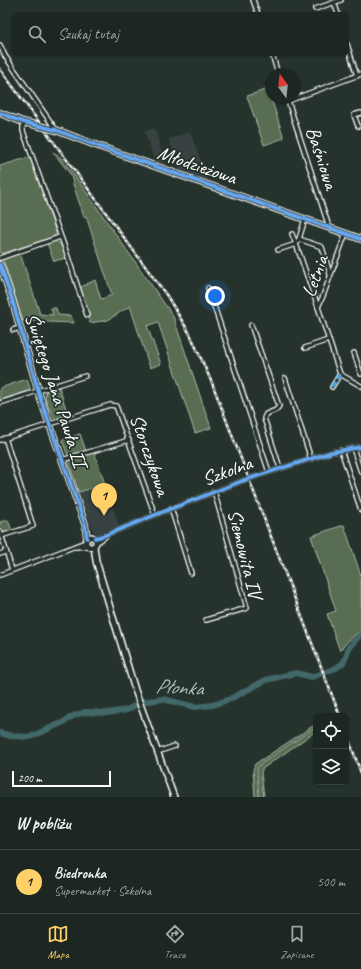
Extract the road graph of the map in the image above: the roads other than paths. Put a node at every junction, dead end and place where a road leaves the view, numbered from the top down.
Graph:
1 (253, 0) edge
2 (341, 0) edge
3 (334, 2) junction
4 (315, 9) dead end
5 (257, 12) edge
6 (337, 12) edge
7 (0, 45) edge
8 (349, 49) edge
9 (273, 56) edge
10 (276, 68) edge
11 (359, 75) edge
12 (301, 94) edge
13 (289, 104) edge
14 (0, 113) edge
15 (361, 113) edge
16 (23, 122) junction
17 (358, 126) dead end
18 (56, 130) junction
19 (306, 219) junction
20 (329, 227) junction
21 (292, 234) dead end
22 (346, 234) junction
23 (60, 237) junction
24 (299, 239) junction
25 (361, 239) edge
26 (296, 244) junction
27 (278, 250) dead end
28 (0, 258) edge
29 (0, 265) edge
30 (330, 275) junction
31 (208, 288) dead end
32 (318, 307) junction
33 (87, 315) dead end
34 (251, 325) dead end
35 (20, 328) junction
36 (13, 330) dead end
37 (328, 340) junction
38 (305, 348) dead end
39 (354, 353) dead end
40 (361, 356) edge
41 (356, 358) junction
42 (340, 374) junction
43 (361, 374) edge
44 (85, 376) dead end
45 (285, 378) dead end
46 (361, 386) edge
47 (332, 387) dead end
48 (38, 391) junction
49 (0, 403) edge
50 (50, 424) junction
51 (5, 438) junction
52 (0, 440) edge
53 (129, 440) junction
54 (361, 447) edge
55 (353, 448) junction
56 (341, 450) junction
57 (311, 459) junction
58 (62, 460) junction
59 (280, 468) junction
60 (269, 472) junction
61 (361, 472) edge
62 (214, 491) junction
63 (171, 508) junction
64 (361, 510) edge
65 (155, 515) junction
66 (1, 534) edge
67 (91, 542) junction
68 (6, 552) junction
69 (0, 554) edge
70 (12, 570) junction
71 (191, 572) dead end
72 (0, 575) edge
73 (206, 620) dead end
74 (175, 746) dead end
75 (157, 752) junction
76 (174, 797) edge

1 - 5 street
2 - 3 street
3 - 4 street
3 - 6 street
7 - 18 street
8 - 11 street
9 - 10 street
11 - 12 street
13 - 20 street, Baśniowa
14 - 16 street, Młodzieżowa
15 - 17 street
16 - 18 street, Młodzieżowa
16 - 23 street
18 - 19 street, Młodzieżowa
19 - 20 street, Młodzieżowa
19 - 24 street
20 - 22 street, Młodzieżowa
21 - 26 street
22 - 25 street, Młodzieżowa
22 - 30 street, Letnia
23 - 28 street
23 - 33 street
24 - 26 street
24 - 30 street
26 - 27 street
26 - 32 street
29 - 35 street, Świętego Jana Pawła II
30 - 32 street, Letnia
31 - 60 street
32 - 37 street, Letnia
34 - 59 street
35 - 36 street
35 - 48 street, Świętego Jana Pawła II
37 - 38 street
37 - 42 street, Letnia
39 - 41 street
40 - 41 street
41 - 43 street
42 - 46 street
42 - 47 street
44 - 48 street
45 - 57 street
48 - 49 street
48 - 50 street, Świętego Jana Pawła II
50 - 51 street
50 - 53 street, Storczykowa
50 - 58 street, Świętego Jana Pawła II
51 - 52 street
51 - 66 street
53 - 58 street
53 - 65 street, Storczykowa
54 - 55 street, Szkolna
55 - 56 street, Szkolna
55 - 61 street
56 - 57 street, Szkolna
56 - 64 street
57 - 59 street, Szkolna
58 - 67 street, Świętego Jana Pawła II
59 - 60 street, Szkolna
60 - 62 street, Szkolna
62 - 63 street, Szkolna
62 - 73 street, Siemowita IV
63 - 65 street, Szkolna
63 - 71 street
65 - 67 street, Szkolna
66 - 68 street
67 - 70 street
67 - 75 street, Świętego Jana Pawła II
68 - 69 street
68 - 70 street
70 - 72 street
74 - 75 street
75 - 76 street, Świętego Jana Pawła II

